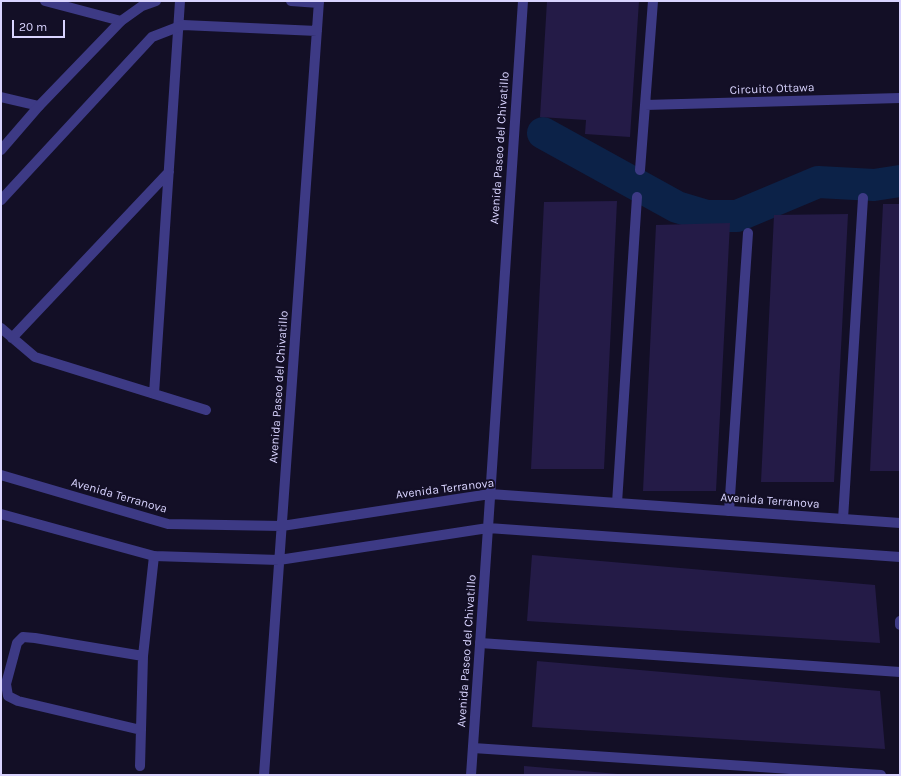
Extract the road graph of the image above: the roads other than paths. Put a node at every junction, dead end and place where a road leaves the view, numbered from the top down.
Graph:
1 (45, 1) edge
2 (156, 1) edge
3 (180, 1) edge
4 (291, 1) edge
5 (523, 1) edge
6 (653, 1) edge
7 (319, 2) edge
8 (121, 21) junction
9 (178, 27) junction
10 (317, 31) junction
11 (1, 97) edge
12 (900, 98) edge
13 (645, 105) junction
14 (39, 106) junction
15 (1, 150) edge
16 (640, 170) dead end
17 (169, 172) junction
18 (637, 196) dead end
19 (863, 198) dead end
20 (1, 200) edge
21 (748, 233) dead end
22 (1, 328) edge
23 (12, 338) junction
24 (154, 394) junction
25 (206, 410) dead end
26 (1, 475) edge
27 (490, 494) junction
28 (617, 503) junction
29 (729, 511) junction
30 (1, 514) edge
31 (843, 519) junction
32 (900, 523) edge
33 (282, 526) junction
34 (488, 528) junction
35 (154, 556) junction
36 (900, 557) edge
37 (279, 560) junction
38 (900, 621) edge
39 (900, 625) edge
40 (480, 643) junction
41 (143, 656) junction
42 (900, 672) edge
43 (141, 730) junction
44 (473, 748) junction
45 (140, 766) dead end
46 (264, 775) edge
47 (471, 775) edge
48 (881, 775) edge

1 - 8 street
2 - 8 street
3 - 9 street
4 - 7 street
5 - 27 street, Avenida Paseo del Chivatillo
6 - 13 street
7 - 10 street, Avenida Paseo del Chivatillo
8 - 14 street
9 - 10 street
9 - 17 street
9 - 20 street
10 - 33 street, Avenida Paseo del Chivatillo
11 - 14 street
12 - 13 street, Circuito Ottawa
13 - 16 street
14 - 15 street
17 - 23 street
17 - 24 street
18 - 28 street
19 - 31 street
21 - 29 street
22 - 23 street
23 - 24 street
24 - 25 street
26 - 33 street, Avenida Terranova
27 - 28 street, Avenida Terranova
27 - 33 street, Avenida Terranova
27 - 34 street, Avenida Paseo del Chivatillo
28 - 29 street, Avenida Terranova
29 - 31 street, Avenida Terranova
30 - 35 street
31 - 32 street, Avenida Terranova
33 - 37 street, Avenida Paseo del Chivatillo
34 - 36 street
34 - 37 street
34 - 40 street, Avenida Paseo del Chivatillo
35 - 37 street
35 - 41 street
37 - 46 street, Avenida Paseo del Chivatillo
38 - 39 street
40 - 42 street
40 - 44 street, Avenida Paseo del Chivatillo
41 - 43 street
41 - 43 street
43 - 45 street
44 - 47 street, Avenida Paseo del Chivatillo
44 - 48 street

